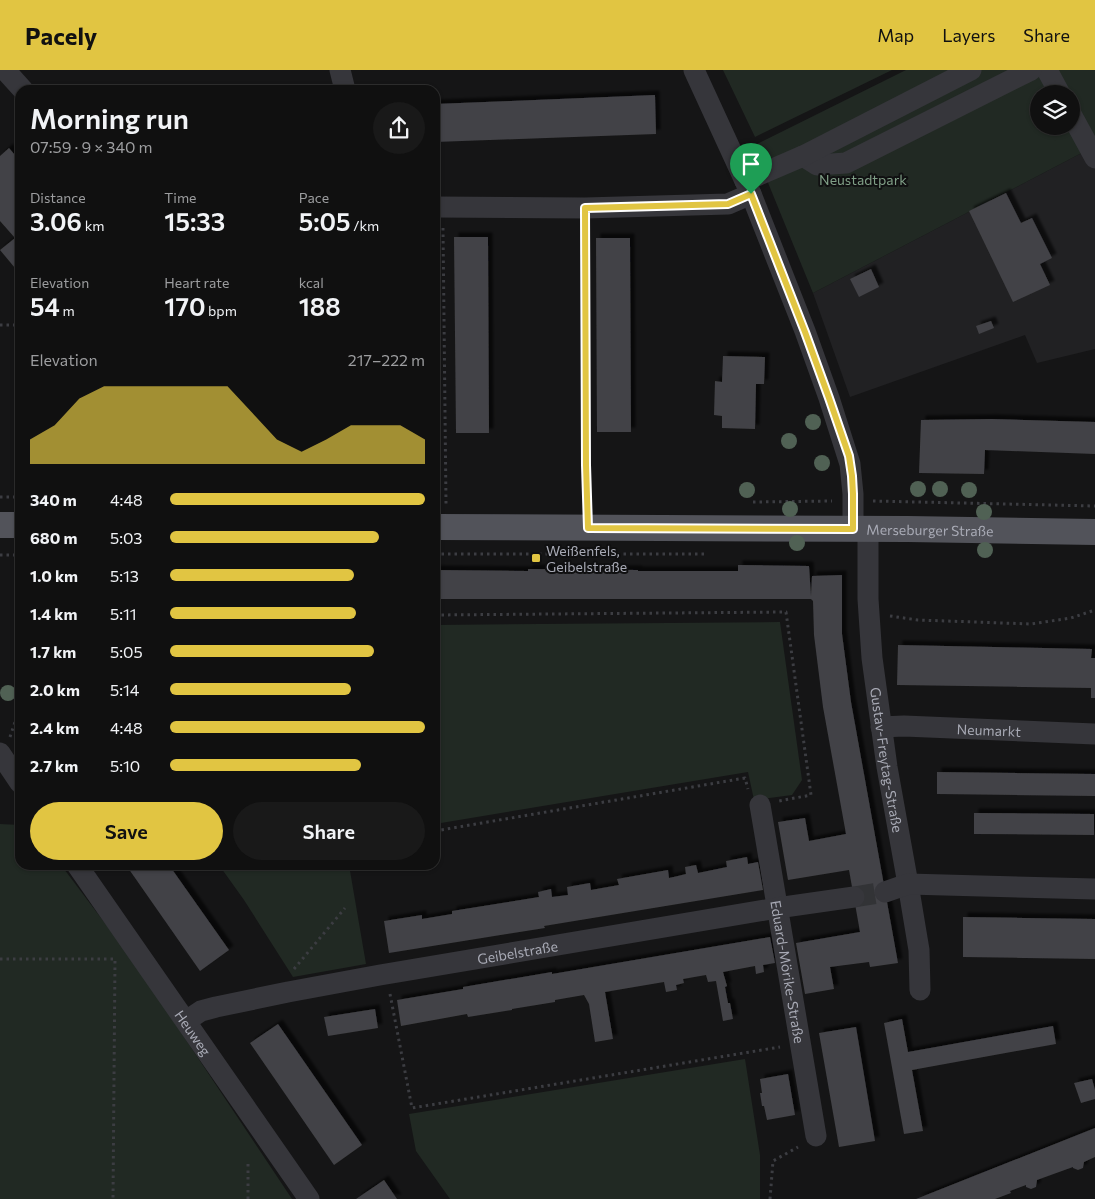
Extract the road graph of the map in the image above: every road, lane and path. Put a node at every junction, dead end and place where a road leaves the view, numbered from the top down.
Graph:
1 (5, 70) edge
2 (340, 70) edge
3 (694, 70) edge
4 (971, 70) edge
5 (1031, 70) edge
6 (1048, 70) edge
7 (18, 85) edge
8 (344, 85) edge
9 (1056, 85) edge
10 (1080, 130) edge
11 (804, 156) junction
12 (1095, 158) edge
13 (748, 187) junction
14 (440, 207) edge
15 (585, 208) junction
16 (440, 249) edge
17 (0, 325) edge
18 (15, 325) edge
19 (0, 497) edge
20 (15, 497) edge
21 (446, 499) dead end
22 (853, 501) junction
23 (1095, 506) edge
24 (0, 525) edge
25 (15, 525) edge
26 (440, 527) edge
27 (588, 528) junction
28 (860, 529) junction
29 (1095, 532) edge
30 (440, 554) edge
31 (710, 554) dead end
32 (0, 555) edge
33 (15, 555) edge
34 (1095, 610) edge
35 (869, 614) junction
36 (440, 615) edge
37 (15, 721) edge
38 (881, 727) junction
39 (1095, 734) edge
40 (2, 756) edge
41 (15, 776) edge
42 (760, 805) junction
43 (440, 830) edge
44 (81, 870) edge
45 (908, 884) junction
46 (1095, 889) edge
47 (885, 892) tunnel mouth
48 (854, 897) tunnel mouth
49 (345, 908) dead end
50 (778, 908) junction
51 (0, 959) edge
52 (387, 974) junction
53 (920, 990) dead end
54 (288, 992) junction
55 (186, 1021) junction
56 (800, 1044) junction
57 (816, 1136) joint
58 (248, 1164) dead end
59 (113, 1199) edge
60 (248, 1199) edge
61 (309, 1199) edge
62 (770, 1199) edge

1 - 7 street
2 - 8 street
3 - 13 street, Gustav-Freytag-Straße
4 - 11 street
5 - 11 street
6 - 9 street
10 - 12 street
11 - 13 street
13 - 15 street
13 - 22 street, Gustav-Freytag-Straße
14 - 15 street
15 - 27 path
16 - 21 path
17 - 18 path
19 - 20 path
22 - 23 path
22 - 28 street, Gustav-Freytag-Straße
24 - 25 main road
26 - 27 main road, Merseburger Straße
27 - 28 main road, Merseburger Straße
28 - 29 main road, Merseburger Straße
28 - 35 street, Gustav-Freytag-Straße
30 - 31 path
32 - 33 path
34 - 35 path
35 - 38 street, Gustav-Freytag-Straße
36 - 42 path
37 - 40 path
38 - 39 street, Neumarkt
38 - 45 street, Gustav-Freytag-Straße
40 - 41 street
42 - 43 path
42 - 50 street, Eduard-Mörike-Straße
44 - 55 street, Heuweg
45 - 46 street
45 - 47 street
45 - 53 street, Gustav-Freytag-Straße
48 - 50 street, Geibelstraße
49 - 54 path
50 - 52 street, Geibelstraße
50 - 56 street, Eduard-Mörike-Straße
51 - 59 path
52 - 54 street, Geibelstraße
52 - 56 path
54 - 55 street, Geibelstraße
55 - 61 street, Heuweg
56 - 57 street, Eduard-Mörike-Straße
57 - 62 path
58 - 60 path

